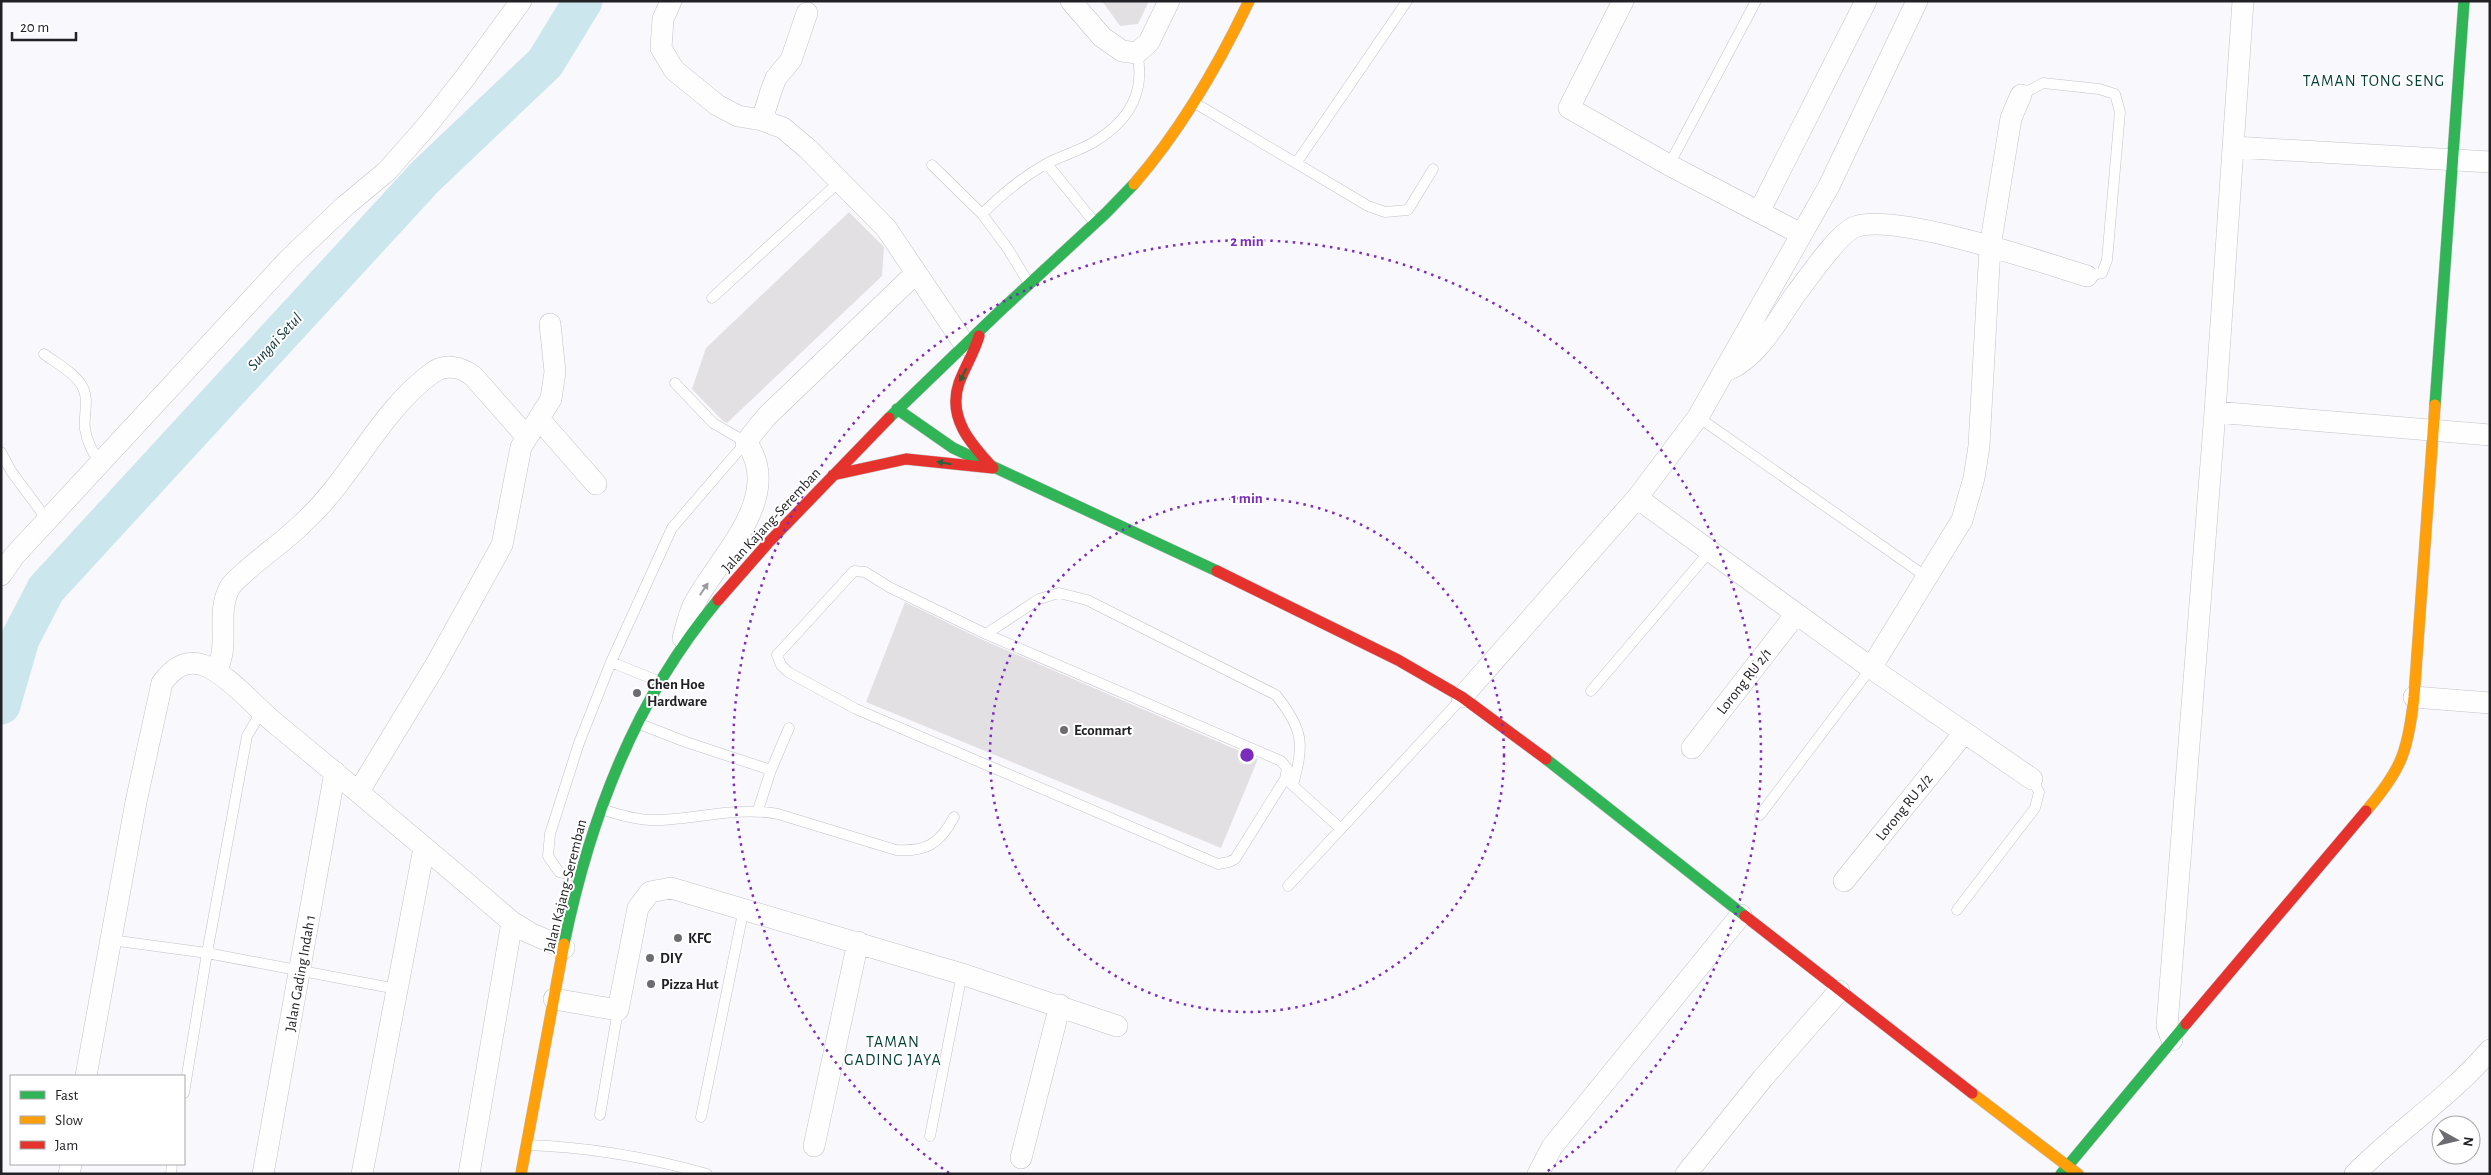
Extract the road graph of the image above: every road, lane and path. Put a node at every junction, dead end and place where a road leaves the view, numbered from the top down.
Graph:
1 (521, 1) edge
2 (670, 1) edge
3 (1071, 1) edge
4 (1169, 1) edge
5 (1249, 1) edge
6 (1407, 1) edge
7 (1623, 1) edge
8 (1756, 1) edge
9 (1866, 1) edge
10 (1917, 1) edge
11 (2243, 1) edge
12 (2464, 1) edge
13 (807, 13) dead end
14 (1137, 53) junction
15 (2021, 95) joint
16 (1194, 103) junction
17 (762, 120) junction
18 (2233, 147) junction
19 (2451, 160) junction
20 (1297, 162) junction
21 (2490, 162) edge
22 (1046, 164) junction
23 (1669, 165) junction
24 (932, 166) dead end
25 (1433, 169) dead end
26 (840, 181) junction
27 (1759, 212) junction
28 (982, 214) junction
29 (1096, 225) junction
30 (1802, 234) junction
31 (1990, 247) junction
32 (916, 273) junction
33 (2087, 276) joint
34 (1029, 284) junction
35 (712, 298) dead end
36 (550, 324) dead end
37 (981, 330) junction
38 (965, 345) junction
39 (44, 354) dead end
40 (1723, 373) junction
41 (675, 383) dead end
42 (897, 409) junction
43 (2215, 412) junction
44 (1698, 417) junction
45 (539, 419) junction
46 (2435, 430) junction
47 (2490, 435) edge
48 (526, 436) junction
49 (746, 442) junction
50 (1, 452) edge
51 (101, 464) junction
52 (993, 468) junction
53 (833, 475) junction
54 (596, 484) dead end
55 (1636, 498) junction
56 (48, 521) junction
57 (1710, 551) junction
58 (1, 575) edge
59 (1928, 578) junction
60 (1796, 614) junction
61 (986, 634) junction
62 (679, 650) junction
63 (611, 662) junction
64 (1871, 668) junction
65 (216, 671) junction
66 (658, 681) junction
67 (1591, 691) dead end
68 (1462, 697) junction
69 (2414, 697) junction
70 (2490, 704) edge
71 (261, 712) junction
72 (636, 722) junction
73 (790, 728) dead end
74 (1964, 733) junction
75 (1692, 748) dead end
76 (771, 770) junction
77 (335, 772) junction
78 (2032, 779) joint
79 (1289, 782) junction
80 (359, 791) junction
81 (600, 809) junction
82 (758, 810) junction
83 (1760, 815) dead end
84 (954, 817) dead end
85 (1341, 829) junction
86 (424, 848) junction
87 (580, 878) junction
88 (1844, 881) dead end
89 (1288, 886) dead end
90 (744, 908) junction
91 (1957, 910) dead end
92 (1741, 915) junction
93 (512, 922) junction
94 (111, 940) junction
95 (858, 942) junction
96 (564, 948) junction
97 (207, 953) junction
98 (300, 969) junction
99 (962, 974) junction
100 (396, 990) junction
101 (1839, 991) junction
102 (554, 999) junction
103 (1060, 1006) junction
104 (618, 1010) junction
105 (1117, 1026) dead end
106 (2172, 1040) junction
107 (2486, 1063) edge
108 (86, 1075) edge
109 (185, 1087) edge
110 (600, 1115) dead end
111 (701, 1117) dead end
112 (930, 1136) dead end
113 (527, 1145) junction
114 (814, 1146) dead end
115 (1021, 1158) dead end
116 (2064, 1170) edge
117 (263, 1174) edge
118 (362, 1174) edge
119 (469, 1174) edge
120 (521, 1174) edge
121 (707, 1174) edge
122 (1538, 1174) edge
123 (1686, 1174) edge
124 (2078, 1174) edge
125 (2355, 1174) edge

1 - 51 street
2 - 17 street
3 - 14 street
4 - 14 street
5 - 16 main road, Jalan Kajang-Seremban
6 - 20 lane
7 - 23 street
8 - 23 lane
9 - 27 street
10 - 30 street
11 - 18 street
12 - 19 main road
13 - 17 street
14 - 22 lane
15 - 31 street
15 - 33 lane
16 - 20 lane
16 - 29 main road, Jalan Kajang-Seremban
17 - 26 street
18 - 19 street
18 - 43 street
19 - 21 street
19 - 46 main road
20 - 25 lane
22 - 28 lane
22 - 29 lane
23 - 27 street
24 - 28 lane
26 - 32 street
26 - 35 lane
27 - 30 street
28 - 34 lane
29 - 34 main road, Jalan Kajang-Seremban
30 - 40 street
31 - 33 street
31 - 40 street
31 - 59 street
32 - 38 street
32 - 49 street
34 - 37 main road, Jalan Kajang-Seremban
36 - 45 street
37 - 38 main road, Jalan Kajang-Seremban
37 -> 52 main road
38 - 42 main road, Jalan Kajang-Seremban
39 - 51 lane
40 - 44 street
41 - 49 lane
42 - 52 main road
42 - 53 main road, Jalan Kajang-Seremban
43 - 46 street
43 - 106 street
44 - 55 street
44 - 59 lane
45 - 48 street
45 - 54 street
46 - 47 street
46 - 69 main road
48 - 65 street
48 - 80 street
62 -> 49 street
49 - 63 lane
50 - 56 lane
51 - 56 street
52 -> 53 main road
52 - 68 main road
53 - 62 main road, Jalan Kajang-Seremban
55 - 57 street
55 - 68 street
56 - 58 street
57 - 60 street
57 - 67 lane
59 - 64 street
60 - 64 street
60 - 75 street, Lorong RU 2/1
61 - 79 lane
61 - 79 lane
61 - 79 lane
62 - 66 main road, Jalan Kajang-Seremban
63 - 66 lane
63 - 87 lane
64 - 74 street
64 - 83 lane
65 - 71 street
65 - 94 street
66 - 72 main road, Jalan Kajang-Seremban
68 - 85 lane
68 - 92 main road
69 - 70 street
69 - 106 main road
71 - 77 street
71 - 97 lane
72 - 76 lane
72 - 81 main road, Jalan Kajang-Seremban
73 - 76 lane
74 - 78 street
74 - 88 street, Lorong RU 2/2
76 - 82 lane
77 - 80 street
77 - 98 street, Jalan Gading Indah 1
78 - 91 lane
79 - 85 lane
80 - 86 street
81 - 82 lane
81 - 87 main road, Jalan Kajang-Seremban
82 - 84 lane
85 - 89 lane
86 - 93 street
86 - 100 street
87 - 96 main road, Jalan Kajang-Seremban
90 - 95 street
90 - 104 street
90 - 111 lane
92 - 101 main road
92 - 122 street
93 - 96 street
93 - 119 street
94 - 97 lane
94 - 108 street
95 - 99 street
95 - 114 street
96 - 102 main road, Jalan Kajang-Seremban
97 - 98 lane
97 - 109 lane
98 - 100 lane
98 - 117 street, Jalan Gading Indah 1
99 - 103 street
99 - 112 lane
100 - 118 street
101 - 116 main road
101 - 123 street
102 - 104 street
102 - 113 main road, Jalan Kajang-Seremban
103 - 105 street
103 - 115 street
104 - 110 lane
106 - 116 main road
107 - 125 street
113 - 120 main road, Jalan Kajang-Seremban
113 - 121 lane
116 - 124 main road

